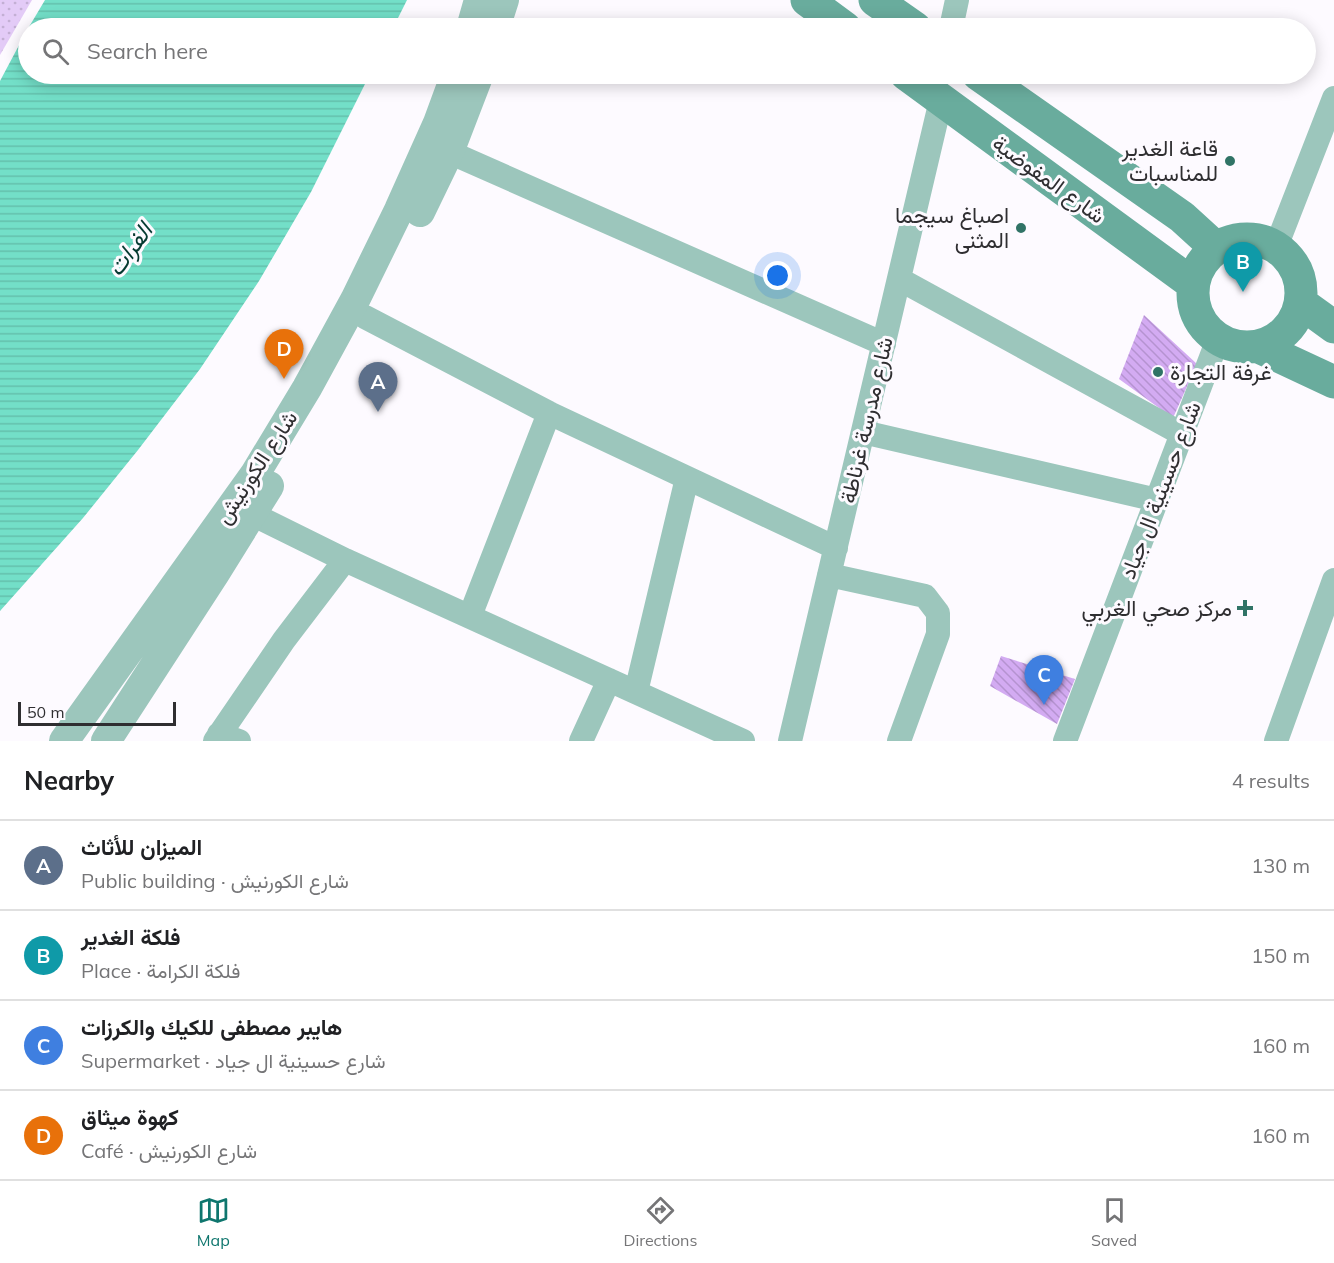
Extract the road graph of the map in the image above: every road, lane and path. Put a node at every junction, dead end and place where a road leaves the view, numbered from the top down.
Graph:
1 (479, 0) edge
2 (504, 0) edge
3 (807, 0) edge
4 (875, 0) edge
5 (957, 0) edge
6 (474, 18) edge
7 (498, 18) edge
8 (831, 18) edge
9 (901, 18) edge
10 (953, 18) edge
11 (452, 84) edge
12 (475, 84) edge
13 (919, 84) edge
14 (992, 84) edge
15 (1334, 98) edge
16 (941, 100) junction
17 (449, 152) junction
18 (1276, 247) junction
19 (1216, 248) junction
20 (899, 279) junction
21 (1193, 284) junction
22 (1301, 303) junction
23 (365, 317) junction
24 (1334, 327) edge
25 (1218, 339) junction
26 (884, 344) junction
27 (1259, 347) junction
28 (1334, 382) edge
29 (549, 413) junction
30 (863, 432) junction
31 (1182, 434) junction
32 (687, 478) junction
33 (1156, 500) junction
34 (252, 514) junction
35 (836, 548) junction
36 (345, 560) junction
37 (830, 574) junction
38 (1334, 580) edge
39 (470, 616) junction
40 (123, 658) junction
41 (149, 674) junction
42 (609, 680) junction
43 (636, 692) junction
44 (224, 739) edge
45 (64, 741) edge
46 (106, 741) edge
47 (581, 741) edge
48 (743, 741) edge
49 (790, 741) edge
50 (898, 741) edge
51 (1065, 741) edge
52 (1276, 741) edge

1 - 6 street
2 - 7 street
3 - 8 main road
4 - 9 main road
5 - 10 street
11 - 40 street, شارع الكورنيش
12 - 17 street, شارع الكورنيش
13 - 16 main road, شارع المفوضية
14 - 19 main road, شارع المفوضية
15 - 18 street
16 - 20 street, شارع مدرسة غرناطة
16 - 21 main road, شارع المفوضية
17 - 23 street, شارع الكورنيش
17 - 26 street
18 - 19 main road
18 - 22 main road
19 - 21 main road
20 - 26 street, شارع مدرسة غرناطة
20 - 31 street
21 - 25 main road
22 - 24 main road
22 - 27 main road
23 - 29 street
23 - 34 street, شارع الكورنيش
25 - 27 main road
25 - 31 street, شارع حسينية ال جياد
26 - 30 street, شارع مدرسة غرناطة
27 - 28 main road
29 - 32 street
29 - 39 street
30 - 33 street
30 - 35 street, شارع مدرسة غرناطة
31 - 33 street, شارع حسينية ال جياد
32 - 35 street
32 - 43 street
33 - 51 street, شارع حسينية ال جياد
34 - 36 street
34 - 41 street, شارع الكورنيش
35 - 37 street, شارع مدرسة غرناطة
36 - 39 street
36 - 44 street
37 - 49 street, شارع مدرسة غرناطة
37 - 50 street
38 - 52 street
39 - 42 street
40 - 41 street
40 - 45 street, شارع الكورنيش
41 - 46 street, شارع الكورنيش
42 - 43 street
42 - 47 street
43 - 48 street

